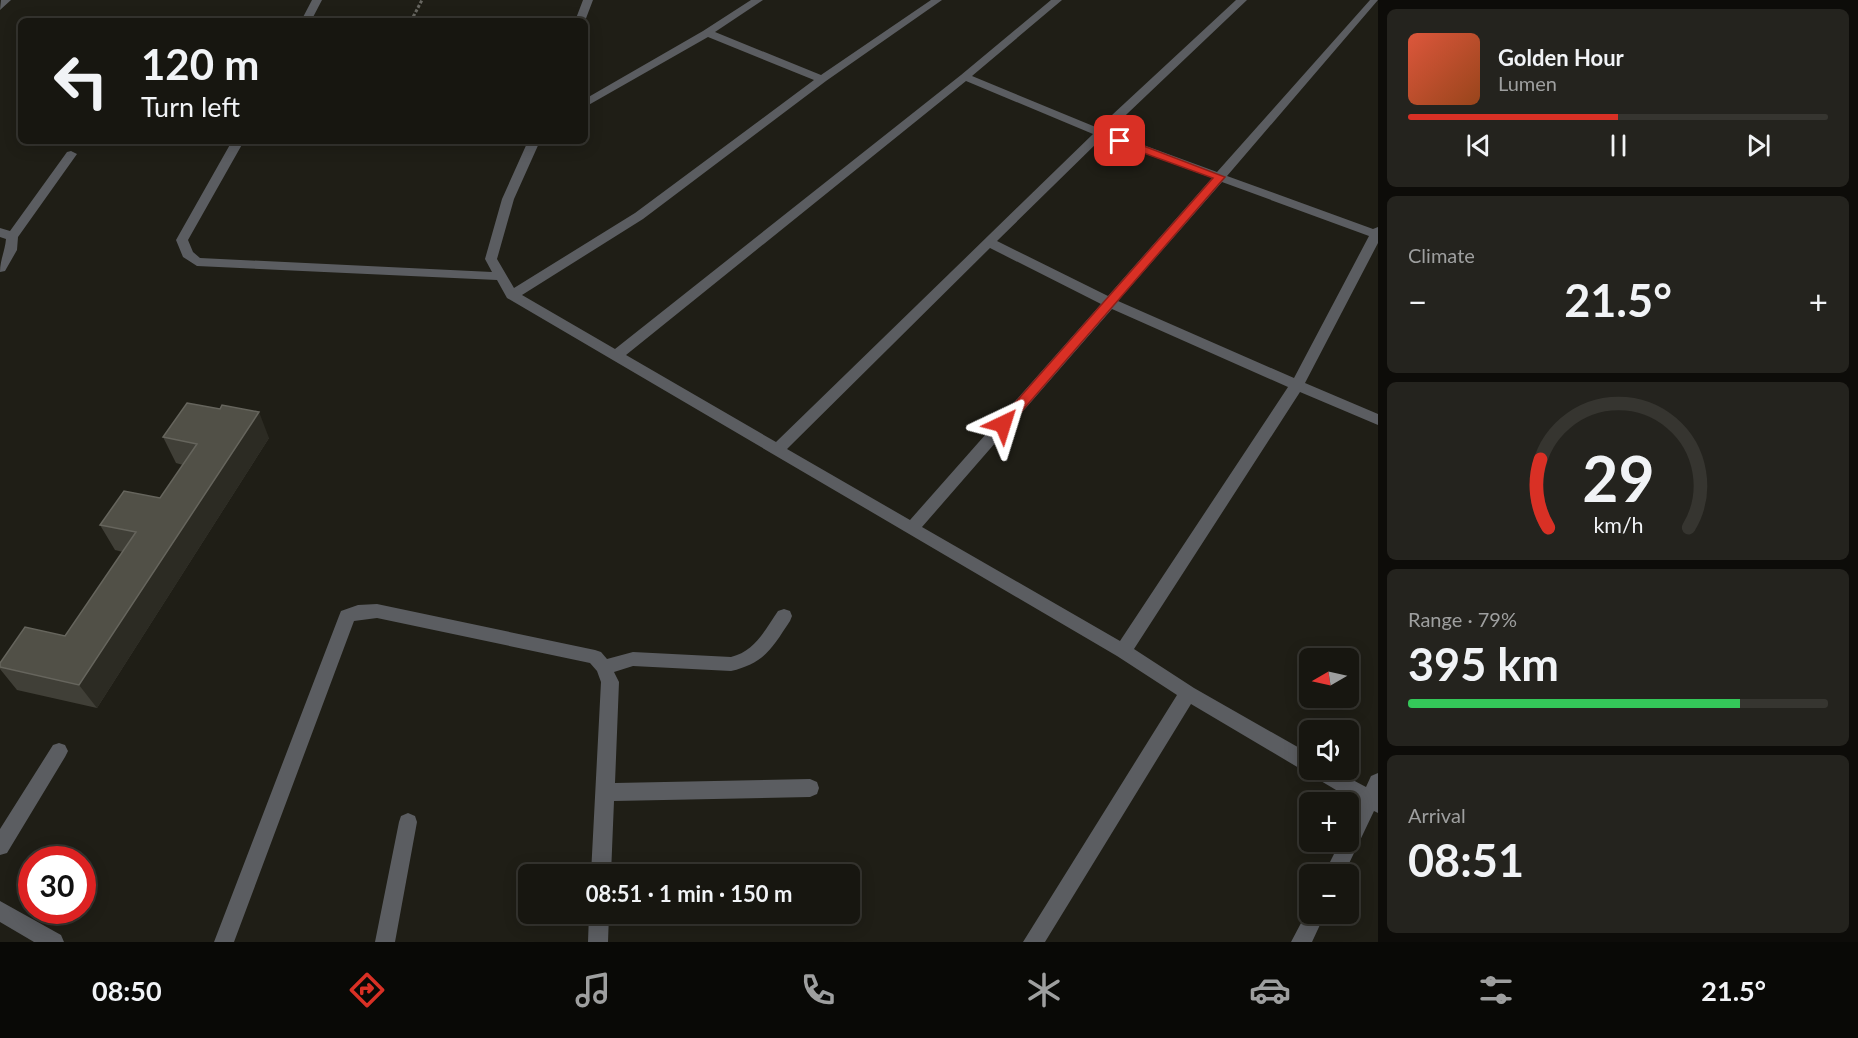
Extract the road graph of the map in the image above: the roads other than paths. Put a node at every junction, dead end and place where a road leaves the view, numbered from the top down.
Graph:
1 (6, 0) edge
2 (317, 0) edge
3 (588, 0) edge
4 (758, 0) edge
5 (937, 0) edge
6 (1057, 0) edge
7 (1242, 0) edge
8 (1375, 0) edge
9 (0, 7) edge
10 (308, 18) edge
11 (581, 18) edge
12 (707, 33) junction
13 (965, 77) junction
14 (822, 80) junction
15 (588, 102) edge
16 (1100, 133) junction
17 (236, 144) edge
18 (533, 144) edge
19 (71, 154) dead end
20 (1220, 177) junction
21 (1378, 233) edge
22 (6, 235) edge
23 (989, 242) junction
24 (0, 268) edge
25 (499, 276) junction
26 (512, 295) junction
27 (1110, 303) junction
28 (616, 356) junction
29 (1298, 383) junction
30 (1378, 420) edge
31 (777, 450) junction
32 (912, 528) junction
33 (783, 616) dead end
34 (1123, 651) junction
35 (604, 667) junction
36 (1188, 693) junction
37 (59, 751) dead end
38 (1299, 758) edge
39 (1341, 780) edge
40 (810, 788) dead end
41 (605, 792) junction
42 (1375, 795) edge
43 (408, 822) dead end
44 (0, 846) edge
45 (601, 864) edge
46 (1339, 864) edge
47 (0, 911) edge
48 (599, 924) edge
49 (1310, 924) edge
50 (54, 942) edge
51 (224, 942) edge
52 (385, 942) edge
53 (598, 942) edge
54 (1033, 942) edge
55 (1301, 942) edge

1 - 9 street
2 - 10 street
3 - 11 street
4 - 12 street
5 - 14 street
6 - 13 street
7 - 16 street
8 - 20 street
12 - 14 street
12 - 15 street
13 - 16 street
13 - 28 street
14 - 26 street
16 - 20 street
16 - 23 street
17 - 25 street
18 - 25 street
19 - 22 street
20 - 21 street
20 - 27 street
21 - 29 street
22 - 24 street
23 - 27 street
23 - 31 street
25 - 26 street
26 - 28 street
27 - 29 street
27 - 32 street
28 - 31 street
29 - 30 street
29 - 34 street
31 - 32 street
32 - 34 street
33 - 35 street
34 - 36 street
35 - 41 street
35 - 51 street
36 - 38 street
36 - 54 street
37 - 44 street
39 - 42 street
40 - 41 street
41 - 45 street
42 - 46 street
43 - 52 street
47 - 50 street
48 - 53 street
49 - 55 street

